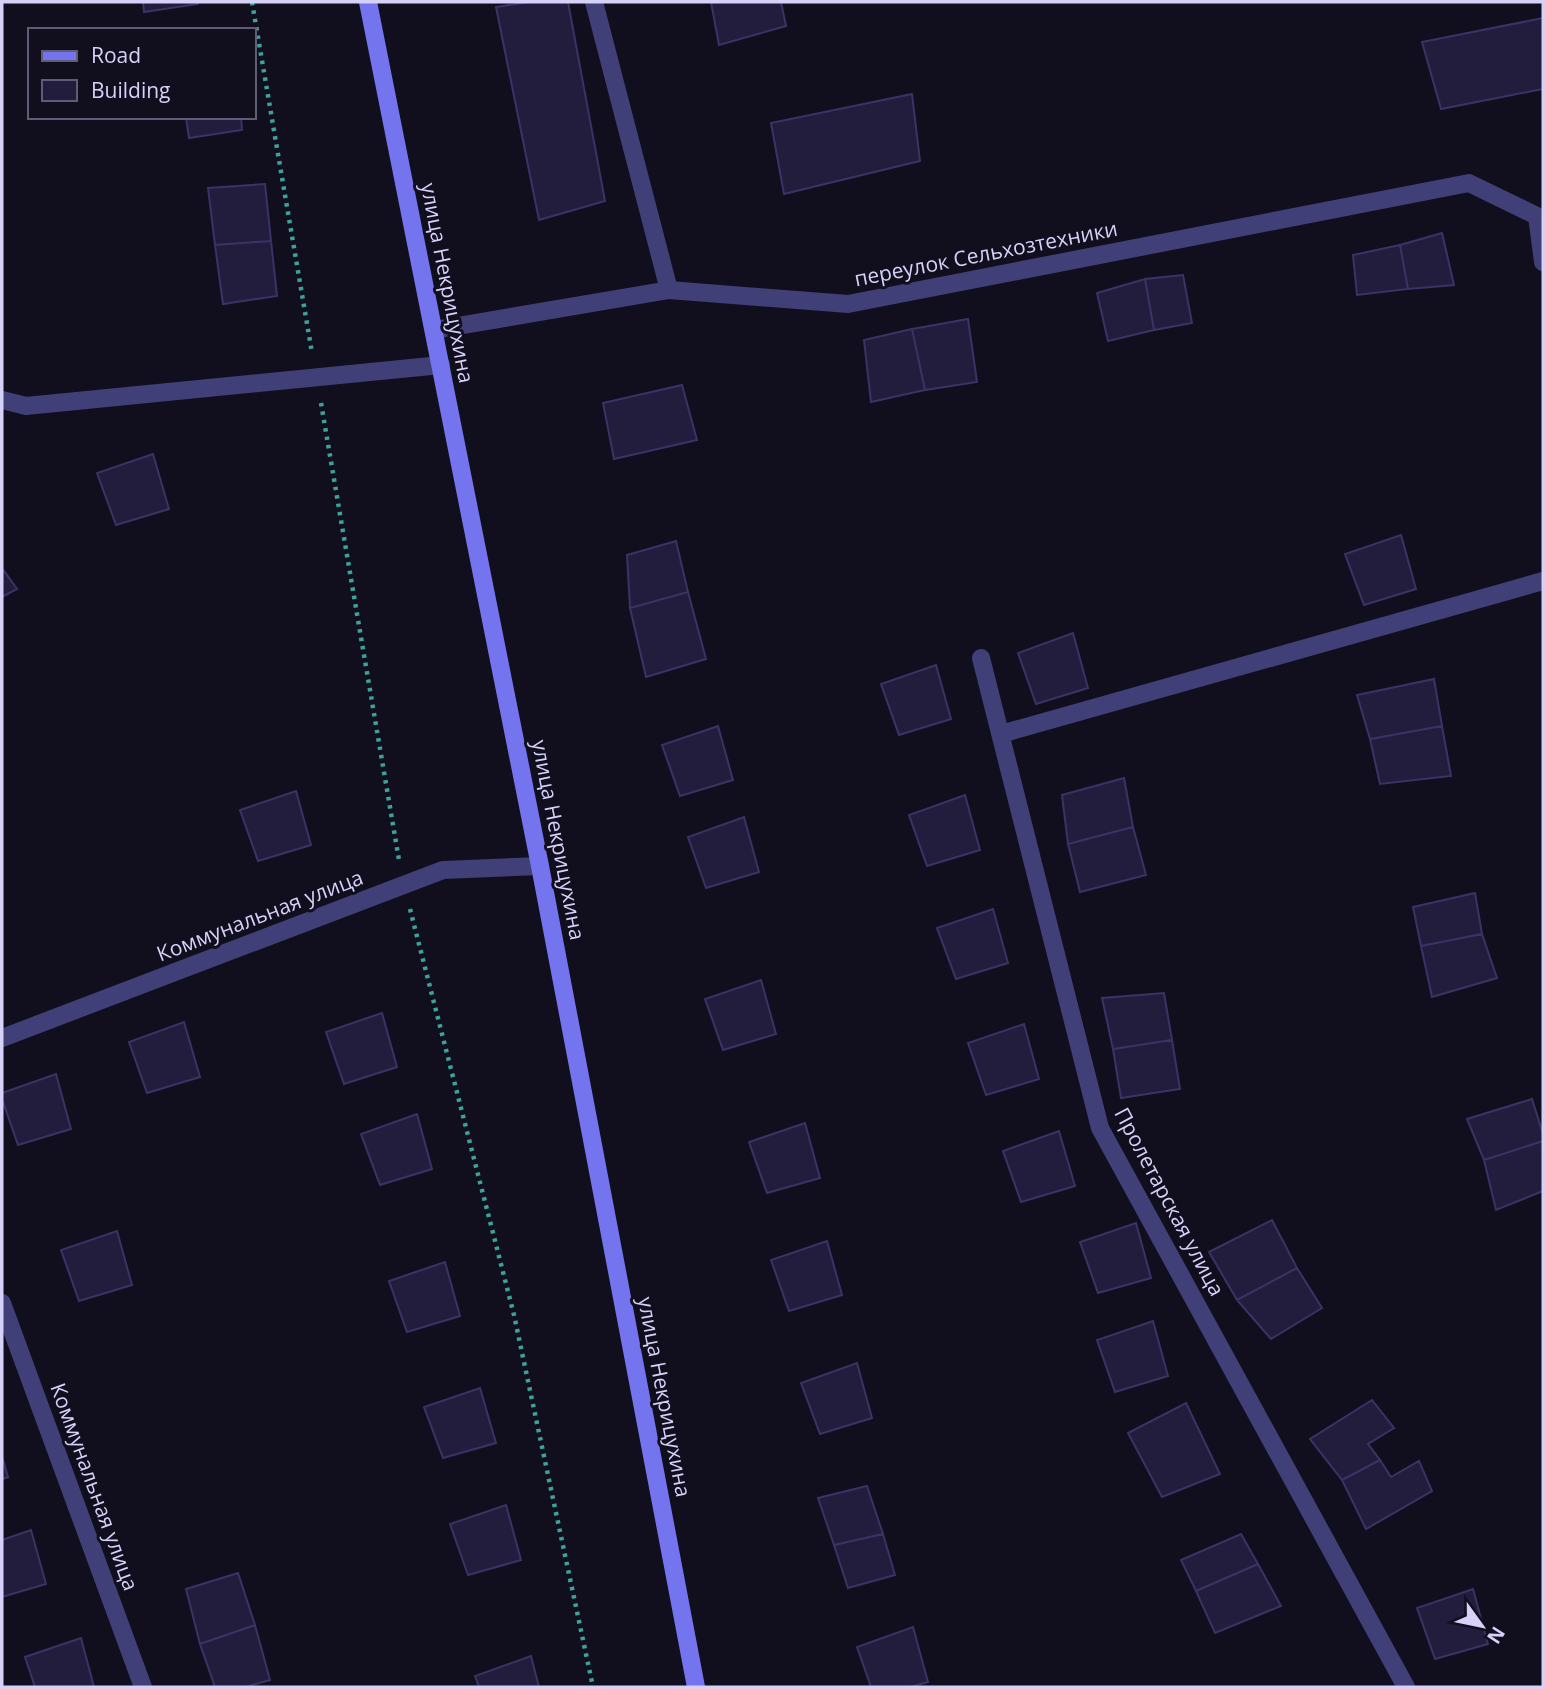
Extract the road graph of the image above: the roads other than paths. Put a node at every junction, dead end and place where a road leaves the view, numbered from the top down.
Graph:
1 (368, 2) edge
2 (594, 2) edge
3 (1543, 262) edge
4 (669, 290) junction
5 (434, 330) junction
6 (441, 365) junction
7 (2, 400) edge
8 (1543, 581) edge
9 (981, 658) dead end
10 (1002, 734) junction
11 (540, 866) junction
12 (2, 1038) edge
13 (2, 1303) edge
14 (144, 1687) edge
15 (696, 1687) edge
16 (1406, 1687) edge

1 - 5 street, улица Некрицухина
2 - 4 street
3 - 4 street, переулок Сельхозтехники
4 - 5 street, переулок Сельхозтехники
5 - 6 street, улица Некрицухина
6 - 7 street
6 - 11 street, улица Некрицухина
8 - 10 street
9 - 10 street, Пролетарская улица
10 - 16 street, Пролетарская улица
11 - 12 street, Коммунальная улица
11 - 15 street, улица Некрицухина
13 - 14 street, Коммунальная улица

